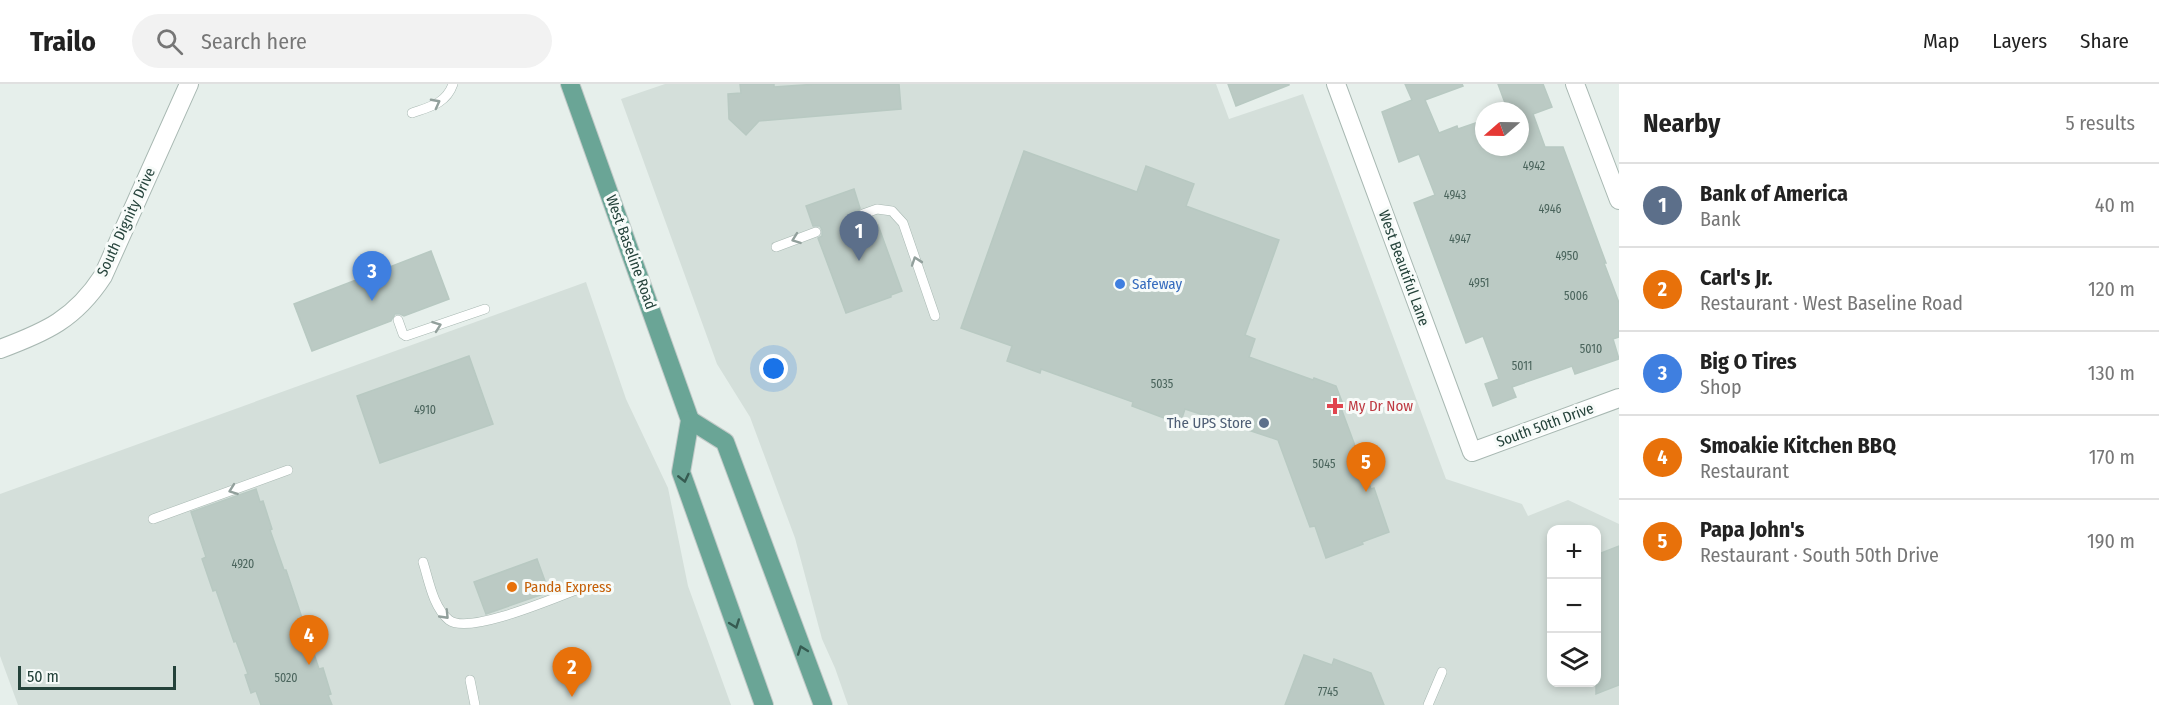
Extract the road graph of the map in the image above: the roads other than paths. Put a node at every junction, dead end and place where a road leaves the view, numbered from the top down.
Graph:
1 (189, 84) edge
2 (453, 84) edge
3 (570, 84) edge
4 (1336, 84) edge
5 (1575, 84) edge
6 (412, 113) dead end
7 (1619, 200) edge
8 (862, 214) dead end
9 (816, 232) dead end
10 (776, 247) dead end
11 (485, 309) dead end
12 (935, 316) dead end
13 (398, 320) dead end
14 (0, 349) edge
15 (1619, 398) edge
16 (690, 420) junction
17 (1472, 452) joint
18 (288, 470) dead end
19 (153, 519) dead end
20 (423, 562) dead end
21 (586, 586) dead end
22 (1442, 672) dead end
23 (470, 680) dead end
24 (475, 705) edge
25 (764, 705) edge
26 (823, 705) edge
27 (1428, 705) edge

1 - 14 street, South Dignity Drive
6 -> 2 lane
3 - 16 main road, West Baseline Road
4 - 17 street, West Beautiful Lane
5 - 7 street
12 -> 8 lane
9 -> 10 lane
13 -> 11 lane
15 - 17 street, South 50th Drive
16 -> 25 main road, West Baseline Road
26 -> 16 main road
18 -> 19 lane
20 -> 21 lane
22 - 27 lane
23 - 24 lane

